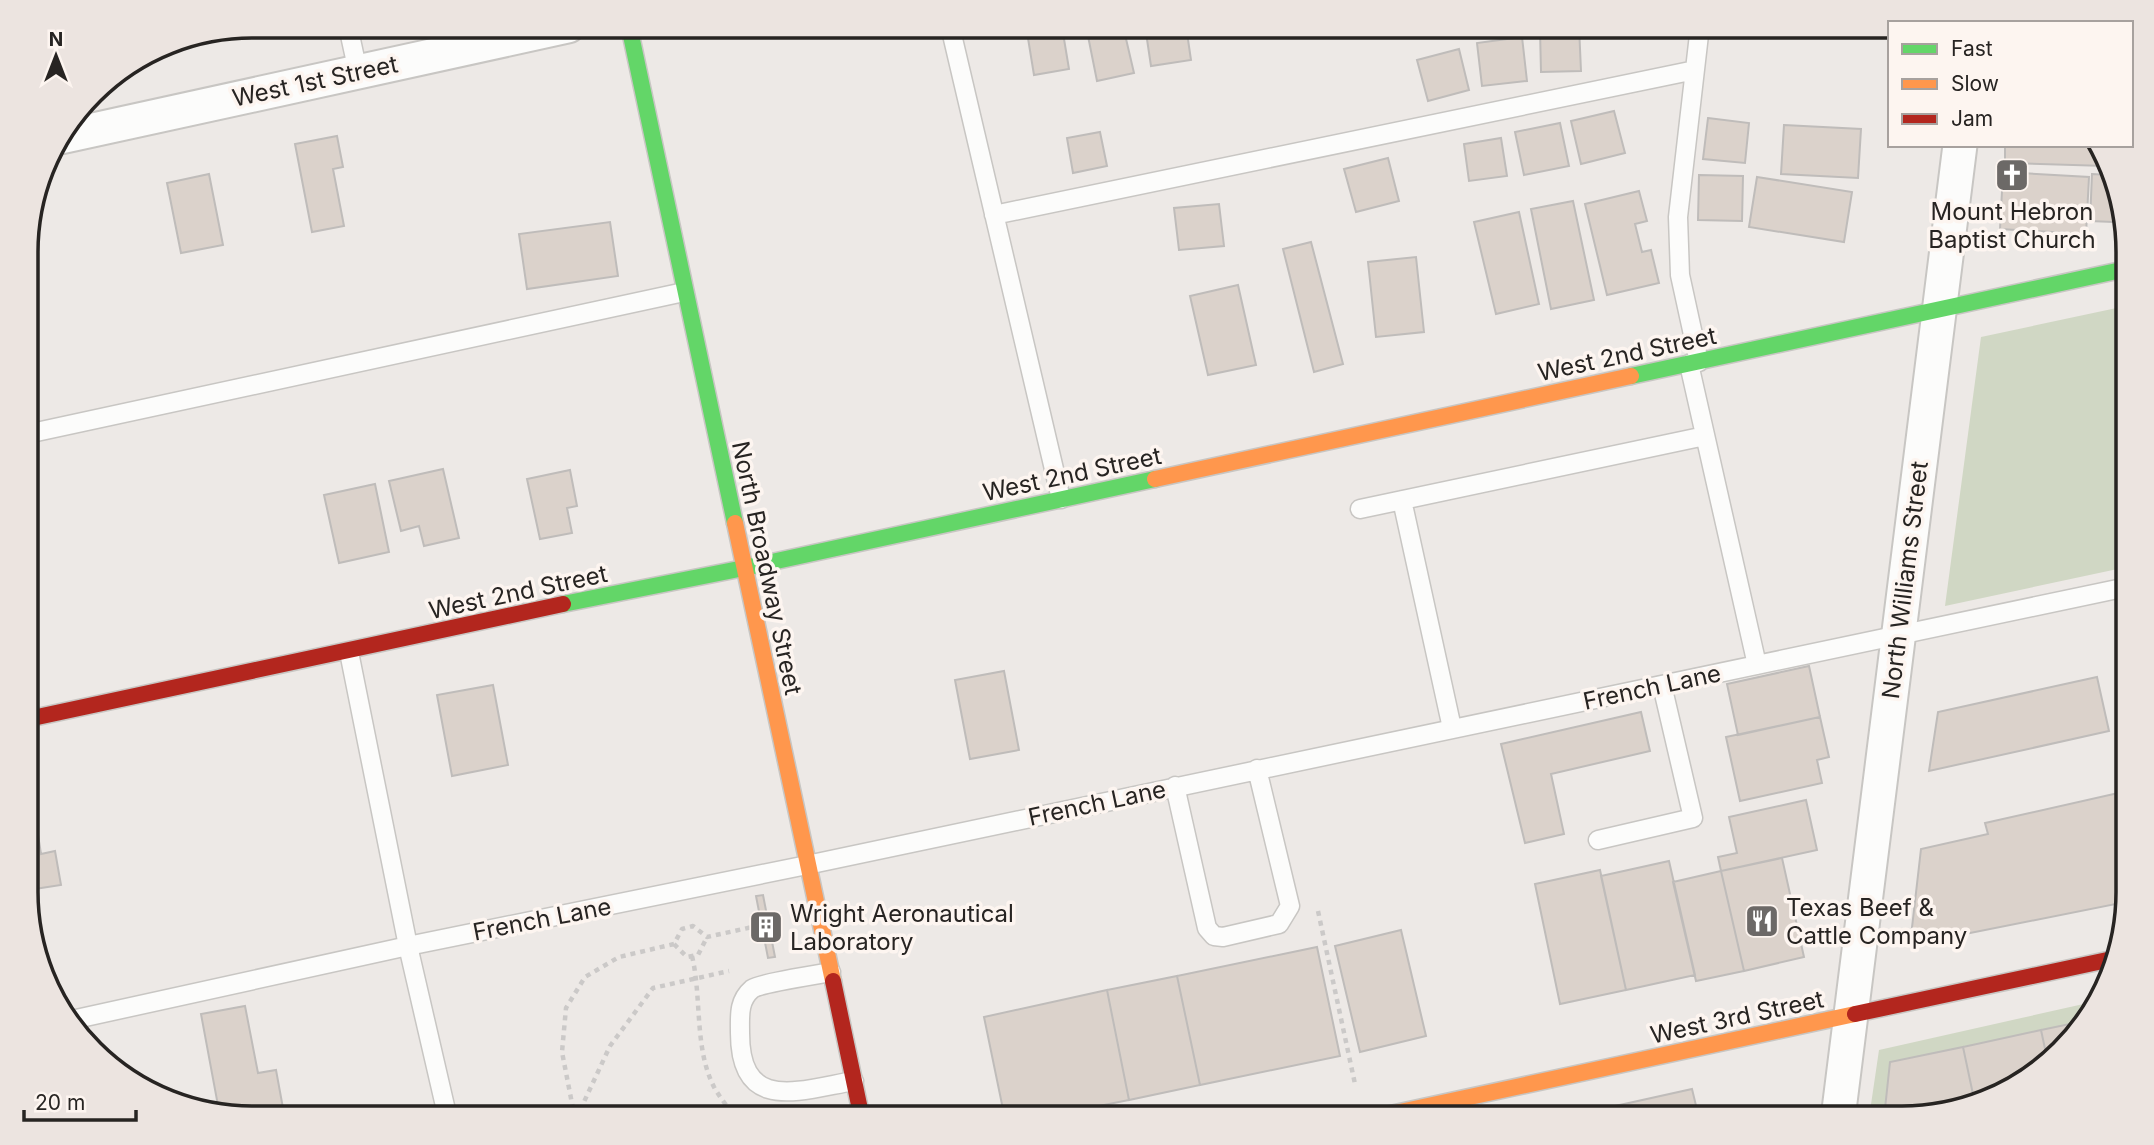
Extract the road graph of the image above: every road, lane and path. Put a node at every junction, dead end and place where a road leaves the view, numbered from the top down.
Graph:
1 (351, 38) edge
2 (513, 38) edge
3 (631, 38) edge
4 (953, 38) edge
5 (1699, 38) edge
6 (1695, 70) junction
7 (358, 72) junction
8 (73, 134) edge
9 (1960, 147) edge
10 (994, 215) junction
11 (2116, 271) edge
12 (684, 292) junction
13 (1940, 310) junction
14 (1694, 363) junction
15 (39, 431) edge
16 (1705, 436) junction
17 (1061, 499) junction
18 (1402, 500) junction
19 (1360, 509) dead end
20 (744, 568) junction
21 (2116, 589) edge
22 (1898, 635) junction
23 (349, 652) junction
24 (1757, 665) junction
25 (1662, 685) junction
26 (38, 717) edge
27 (1452, 729) junction
28 (1257, 769) junction
29 (1175, 786) junction
30 (1598, 839) dead end
31 (807, 865) junction
32 (1316, 900) dead end
33 (766, 924) dead end
34 (707, 937) junction
35 (674, 944) junction
36 (408, 946) junction
37 (692, 956) junction
38 (2104, 961) edge
39 (733, 970) dead end
40 (831, 972) junction
41 (697, 978) junction
42 (1850, 1016) junction
43 (79, 1018) edge
44 (854, 1081) junction
45 (1357, 1091) dead end
46 (445, 1106) edge
47 (572, 1106) edge
48 (581, 1106) edge
49 (727, 1106) edge
50 (859, 1106) edge
51 (1428, 1106) edge
52 (1839, 1106) edge

1 - 7 lane
2 - 7 street, West 1st Street
3 - 12 street, North Broadway Street
4 - 10 lane
5 - 6 lane
6 - 10 lane
6 - 14 lane
7 - 8 street, West 1st Street
9 - 13 street, North Williams Street
10 - 17 lane
11 - 13 street, West 2nd Street
12 - 15 lane
12 - 20 street, North Broadway Street
13 - 14 street, West 2nd Street
13 - 22 street, North Williams Street
14 - 16 lane
14 - 17 street, West 2nd Street
16 - 18 lane
16 - 24 lane
17 - 20 street, West 2nd Street
18 - 19 lane
18 - 27 lane
20 - 23 street, West 2nd Street
20 - 31 street, North Broadway Street
21 - 22 lane, French Lane
22 - 24 lane, French Lane
22 - 42 street, North Williams Street
23 - 26 street, West 2nd Street
23 - 36 lane
24 - 25 lane, French Lane
25 - 27 lane, French Lane
25 - 30 lane
27 - 28 lane, French Lane
28 - 29 lane, French Lane
28 - 29 lane
29 - 31 lane, French Lane
31 - 36 lane, French Lane
31 - 40 street, North Broadway Street
32 - 45 path
33 - 34 path
34 - 35 path
34 - 37 path
35 - 37 path
35 - 47 path
36 - 43 lane, French Lane
36 - 46 lane
37 - 41 path
38 - 42 street, West 3rd Street
39 - 41 path
40 - 44 street, North Broadway Street
40 - 44 lane
41 - 48 path
41 - 49 path
42 - 51 street, West 3rd Street
42 - 52 street, North Williams Street
44 - 50 street, North Broadway Street

